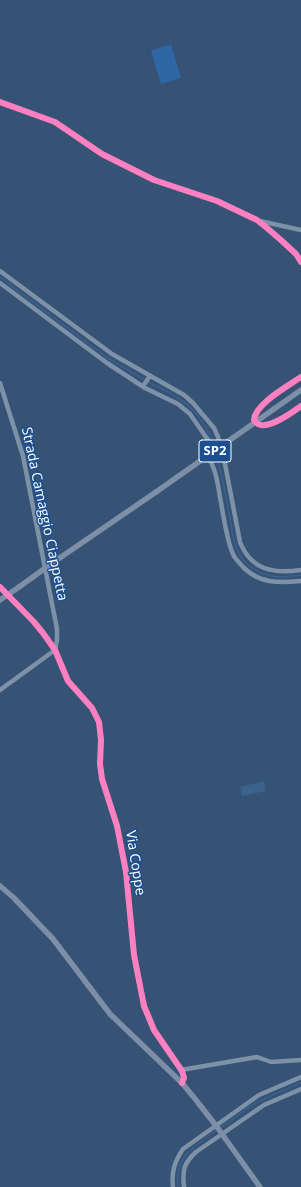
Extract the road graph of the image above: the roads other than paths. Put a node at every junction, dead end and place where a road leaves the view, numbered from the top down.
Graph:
1 (0, 102) edge
2 (257, 220) junction
3 (301, 230) edge
4 (301, 262) edge
5 (0, 271) edge
6 (0, 283) edge
7 (54, 310) junction
8 (47, 318) junction
9 (150, 376) junction
10 (301, 377) edge
11 (0, 383) edge
12 (143, 386) junction
13 (301, 390) edge
14 (301, 406) edge
15 (231, 494) junction
16 (220, 496) junction
17 (301, 570) edge
18 (294, 571) junction
19 (301, 581) edge
20 (294, 582) junction
21 (0, 587) edge
22 (0, 600) edge
23 (55, 650) junction
24 (0, 690) edge
25 (0, 886) edge
26 (301, 1060) edge
27 (181, 1070) junction
28 (301, 1077) edge
29 (182, 1084) junction
30 (301, 1089) edge
31 (219, 1129) junction
32 (173, 1171) junction
33 (183, 1172) junction
34 (173, 1187) edge
35 (184, 1187) edge
36 (260, 1187) edge

1 - 2 street
2 - 3 street
2 - 4 street
5 - 7 street
6 - 8 street
7 - 8 street
7 - 9 street
8 - 12 street
9 - 12 street
9 - 15 street
10 - 14 street
11 - 23 street, Strada Camaggio Ciappetta
12 - 16 street
13 - 22 main road, SP2, bridge
15 - 16 street
15 - 18 street
16 - 20 street
17 - 18 street
18 - 20 street
19 - 20 street
21 - 23 street
23 - 24 street
23 - 27 street, Via Coppe
25 - 29 main road
26 - 27 street
27 - 29 street, Via Coppe
28 - 31 street
29 - 31 main road
30 - 31 street
31 - 32 street
31 - 33 street
31 - 36 main road
32 - 33 street
32 - 34 street
33 - 35 street

